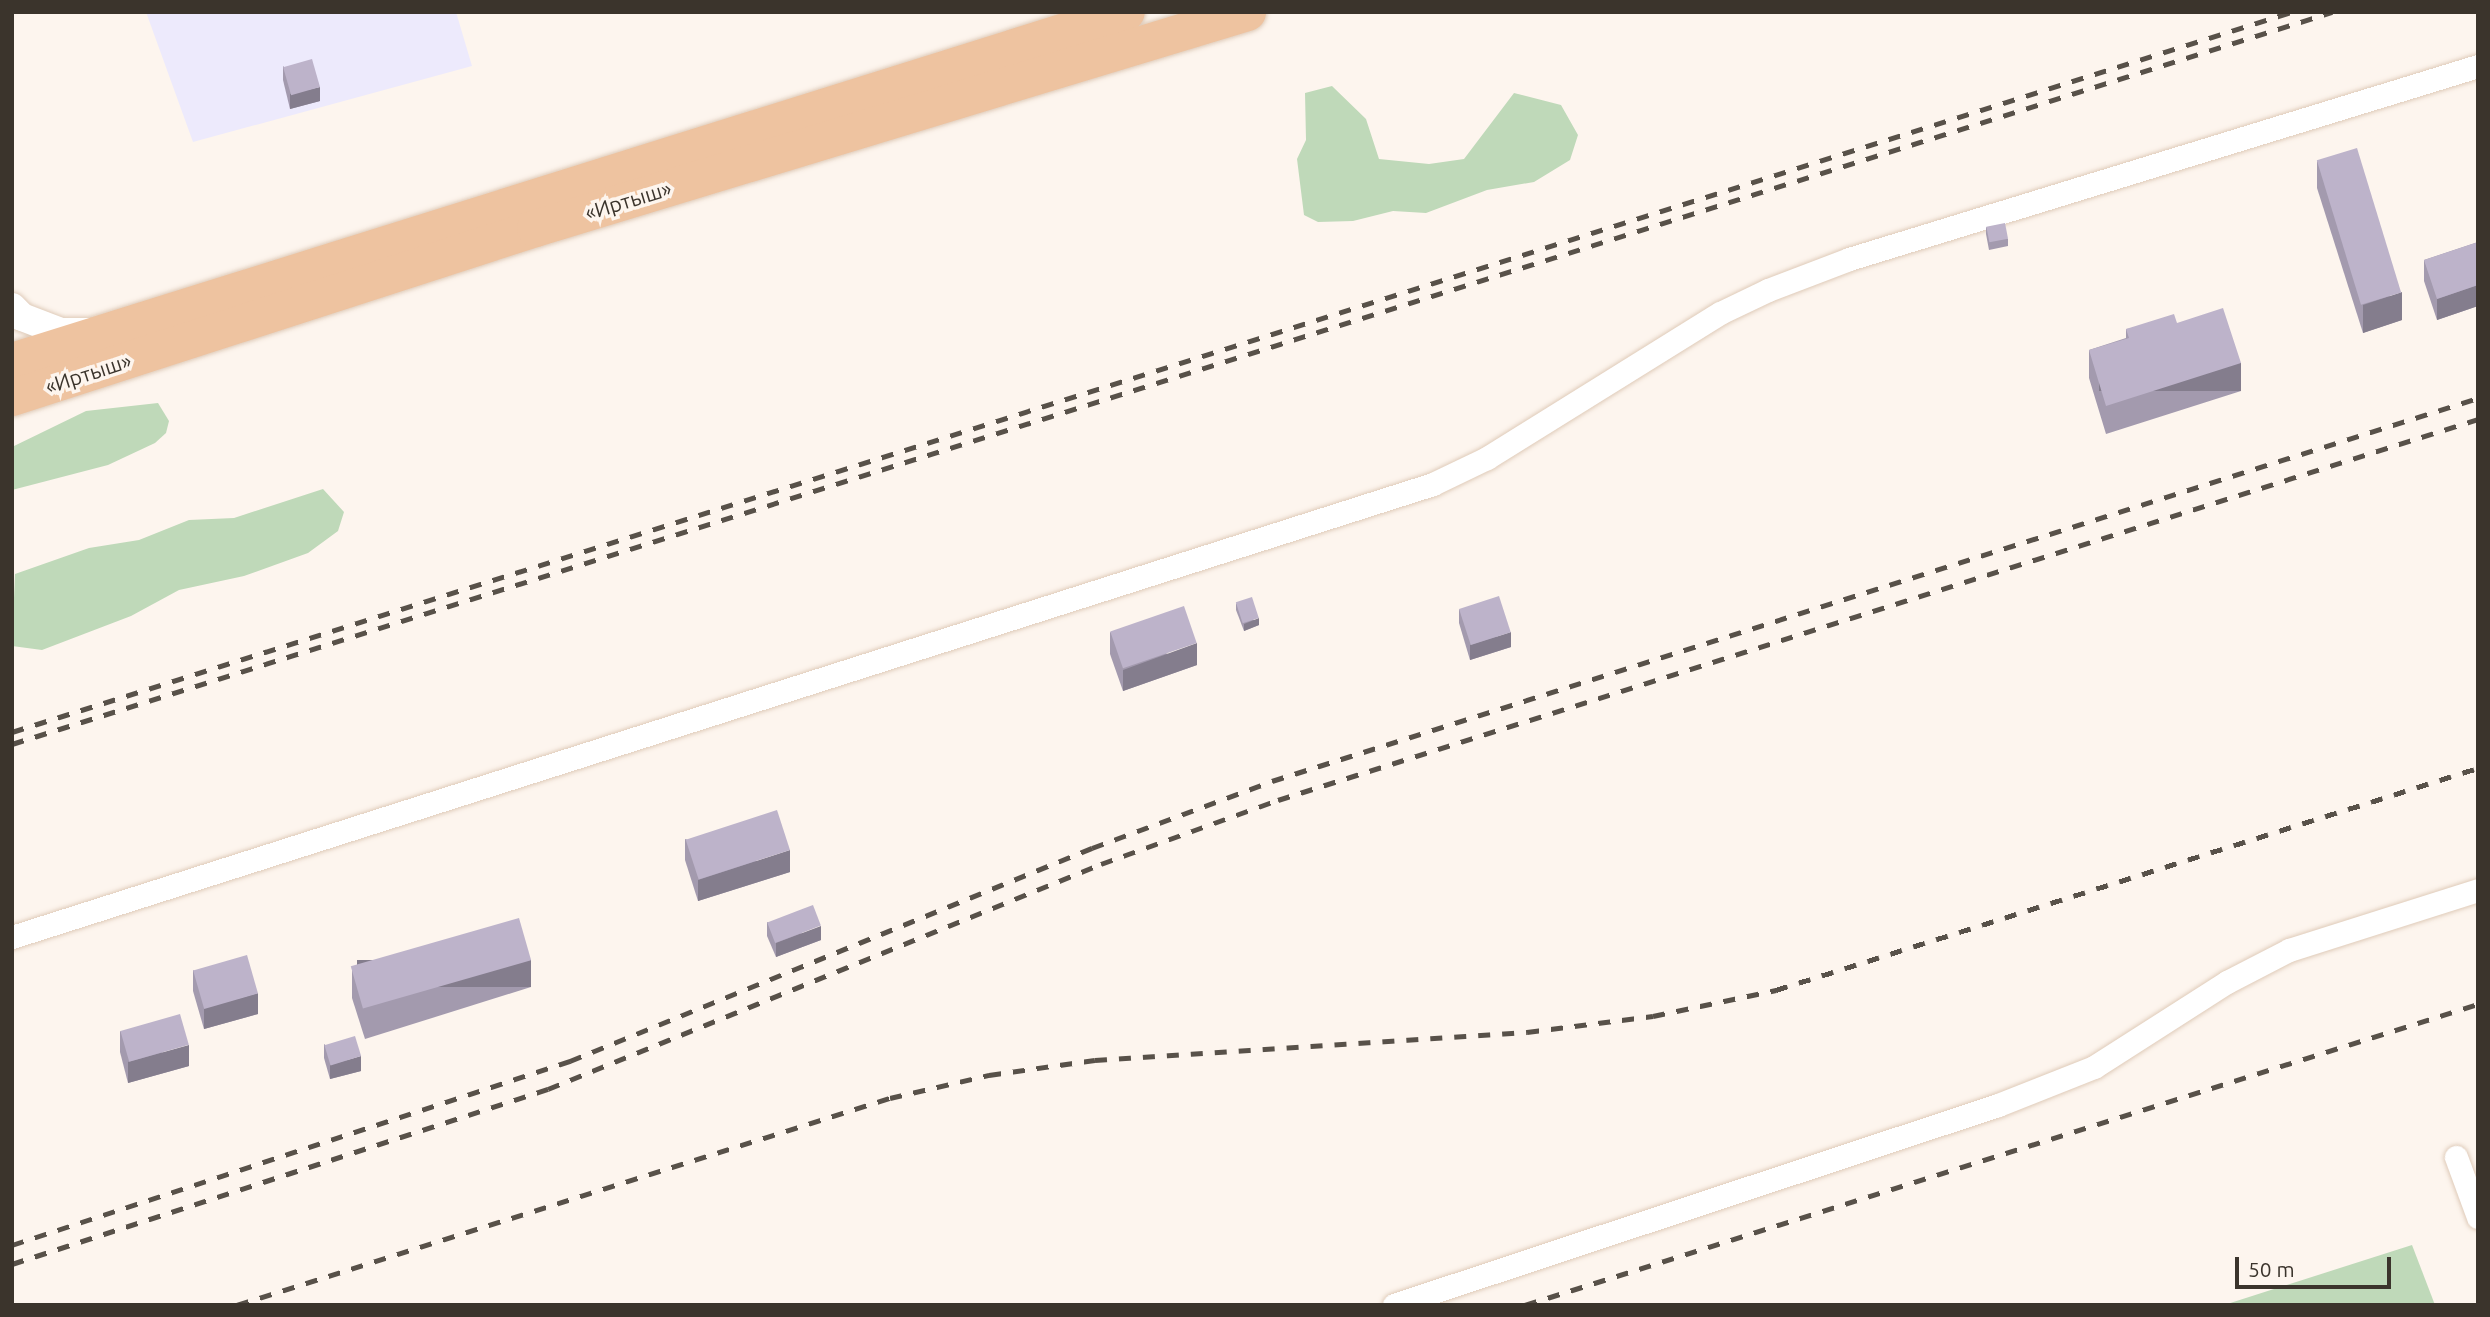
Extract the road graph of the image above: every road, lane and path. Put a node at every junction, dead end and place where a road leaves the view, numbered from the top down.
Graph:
1 (1126, 12) edge
2 (1247, 12) edge
3 (2478, 66) edge
4 (12, 307) edge
5 (100, 332) junction
6 (12, 361) edge
7 (12, 397) edge
8 (2478, 890) edge
9 (12, 937) edge
10 (2456, 1157) dead end
11 (2478, 1217) edge
12 (1394, 1305) edge

1 - 5 main road, «Иртыш»
2 - 7 main road, «Иртыш»
3 - 9 street
4 - 5 street
5 - 6 main road, «Иртыш»
8 - 12 street
10 - 11 street

